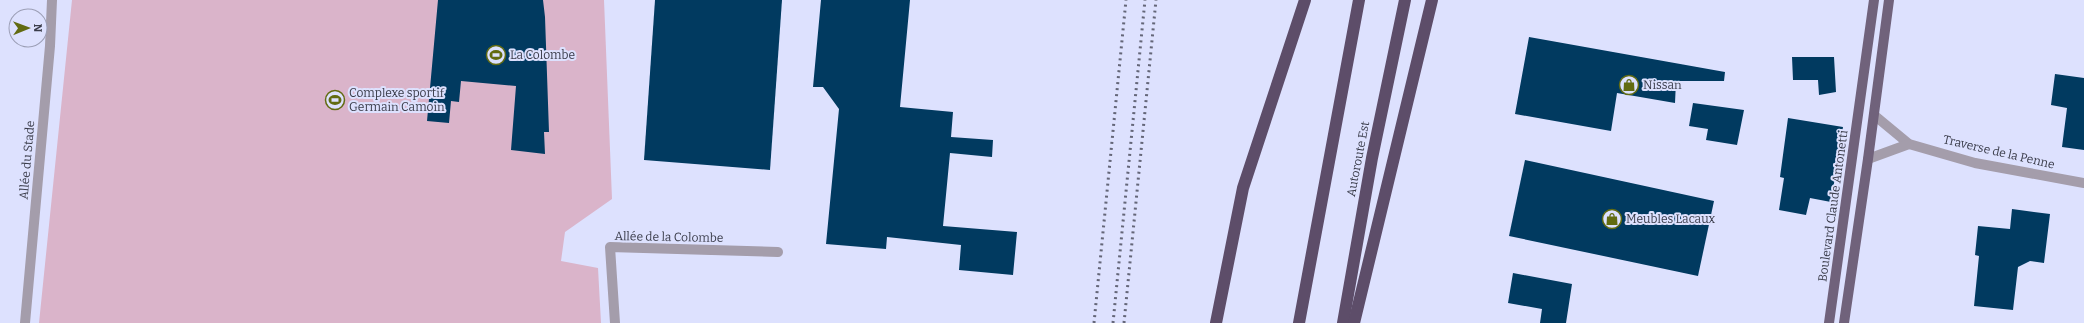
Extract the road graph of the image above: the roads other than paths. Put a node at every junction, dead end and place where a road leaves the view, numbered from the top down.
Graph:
1 (52, 0) edge
2 (1305, 0) edge
3 (1359, 0) edge
4 (1405, 0) edge
5 (1432, 0) edge
6 (1874, 0) edge
7 (1889, 0) edge
8 (1874, 115) junction
9 (1909, 144) junction
10 (1868, 160) junction
11 (2084, 183) edge
12 (778, 252) dead end
13 (25, 323) edge
14 (615, 323) edge
15 (1216, 323) edge
16 (1299, 323) edge
17 (1343, 323) edge
18 (1354, 323) edge
19 (1829, 323) edge
20 (1844, 323) edge

1 - 13 street, Allée du Stade
2 - 15 highway
3 - 16 highway
4 - 17 highway, Autoroute Est
5 - 18 highway
6 - 19 main road, Boulevard Claude Antonetti
7 - 8 main road
8 - 9 street, Traverse de la Penne
8 - 10 main road
9 - 10 street
9 - 11 street, Traverse de la Penne
10 - 20 main road
12 - 14 street, Allée de la Colombe

